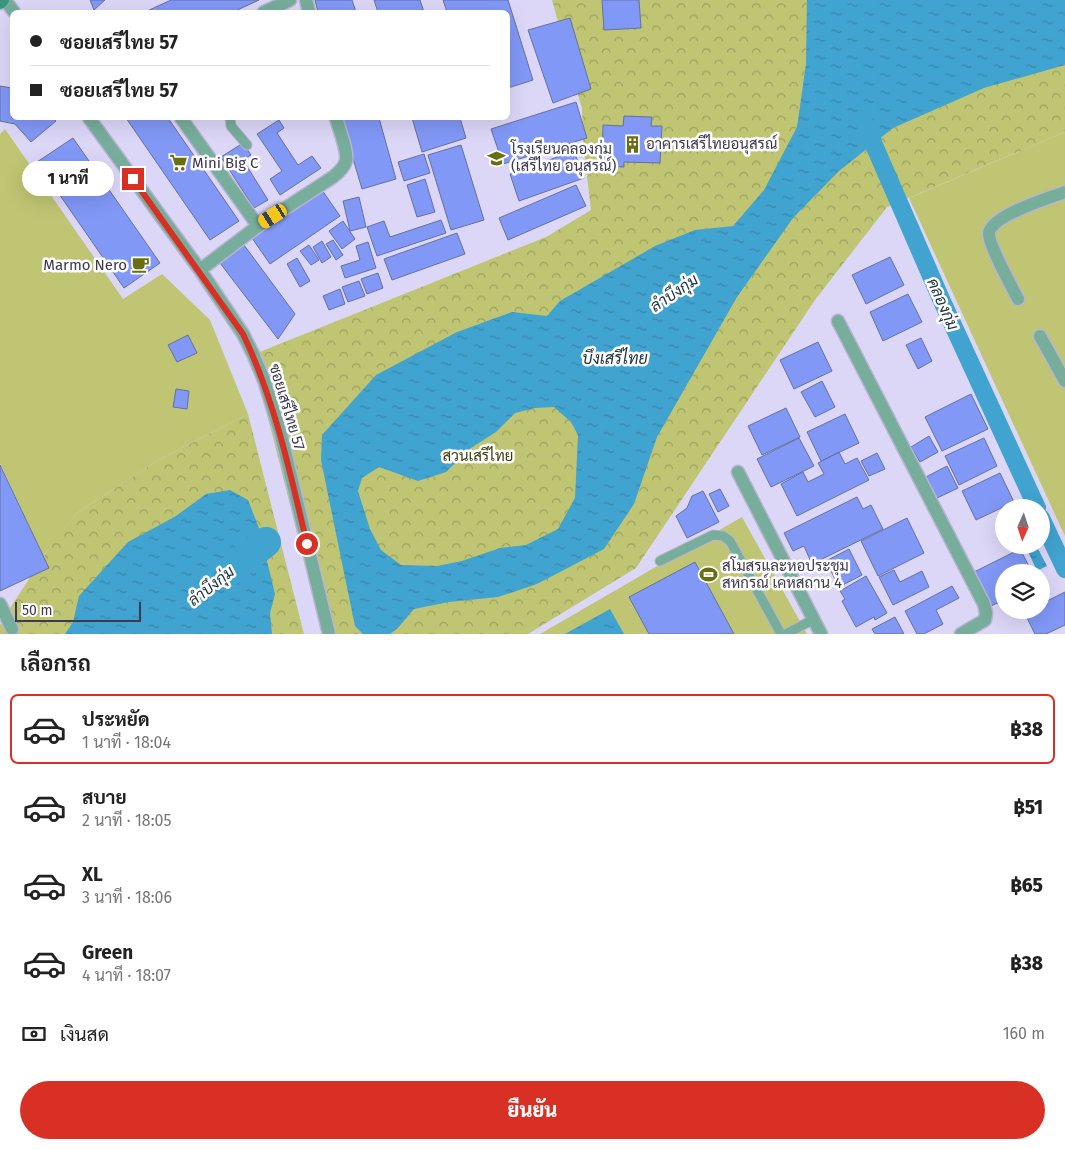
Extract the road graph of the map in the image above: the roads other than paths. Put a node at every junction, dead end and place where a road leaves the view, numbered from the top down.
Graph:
1 (4, 0) edge
2 (290, 0) edge
3 (0, 3) edge
4 (12, 10) edge
5 (268, 10) edge
6 (90, 120) edge
7 (183, 120) edge
8 (230, 120) edge
9 (337, 120) edge
10 (247, 145) dead end
11 (1065, 192) edge
12 (258, 226) junction
13 (200, 270) junction
14 (1018, 299) dead end
15 (838, 321) dead end
16 (1040, 336) dead end
17 (1065, 380) edge
18 (738, 472) dead end
19 (660, 561) dead end
20 (0, 604) edge
21 (814, 619) junction
22 (12, 629) dead end
23 (329, 634) edge
24 (781, 634) edge
25 (786, 634) edge
26 (822, 634) edge
27 (961, 634) edge

1 - 3 main road
1 - 4 street
2 - 5 street
6 - 13 street, ซอยเสรีไทย 57
7 - 12 street
8 - 10 lane
9 - 12 street
11 - 14 street
12 - 13 street
13 - 23 street, ซอยเสรีไทย 57
15 - 27 street
16 - 17 street
18 - 21 street
19 - 24 lane
20 - 22 street
21 - 25 lane
21 - 26 street

